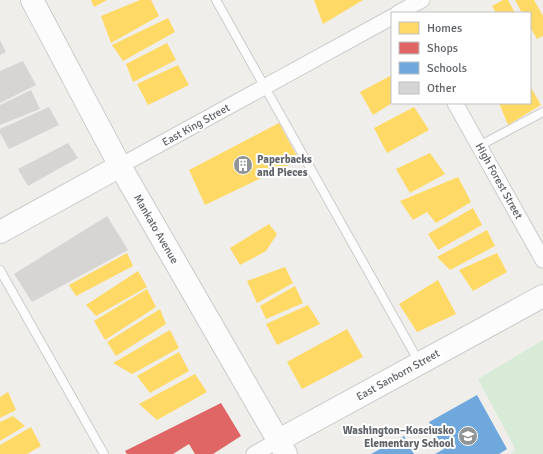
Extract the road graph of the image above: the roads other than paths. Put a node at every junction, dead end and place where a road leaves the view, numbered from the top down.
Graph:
1 (32, 0) edge
2 (216, 0) edge
3 (422, 0) edge
4 (399, 11) edge
5 (391, 16) edge
6 (265, 87) junction
7 (456, 104) edge
8 (543, 112) edge
9 (480, 146) junction
10 (120, 166) junction
11 (0, 232) edge
12 (543, 260) edge
13 (0, 270) edge
14 (543, 296) edge
15 (420, 363) junction
16 (282, 447) edge
17 (104, 454) edge
18 (254, 454) edge

1 - 10 main road, Mankato Avenue
2 - 6 lane
3 - 4 street, East King Street
5 - 6 street, East King Street
6 - 10 street, East King Street
6 - 15 lane
7 - 9 street, High Forest Street
8 - 9 lane
9 - 12 street, High Forest Street
10 - 11 main road, East King Street
10 - 16 main road, Mankato Avenue
13 - 17 lane
14 - 15 main road, East Sanborn Street
15 - 16 main road, East Sanborn Street
16 - 18 street, East Sanborn Street

